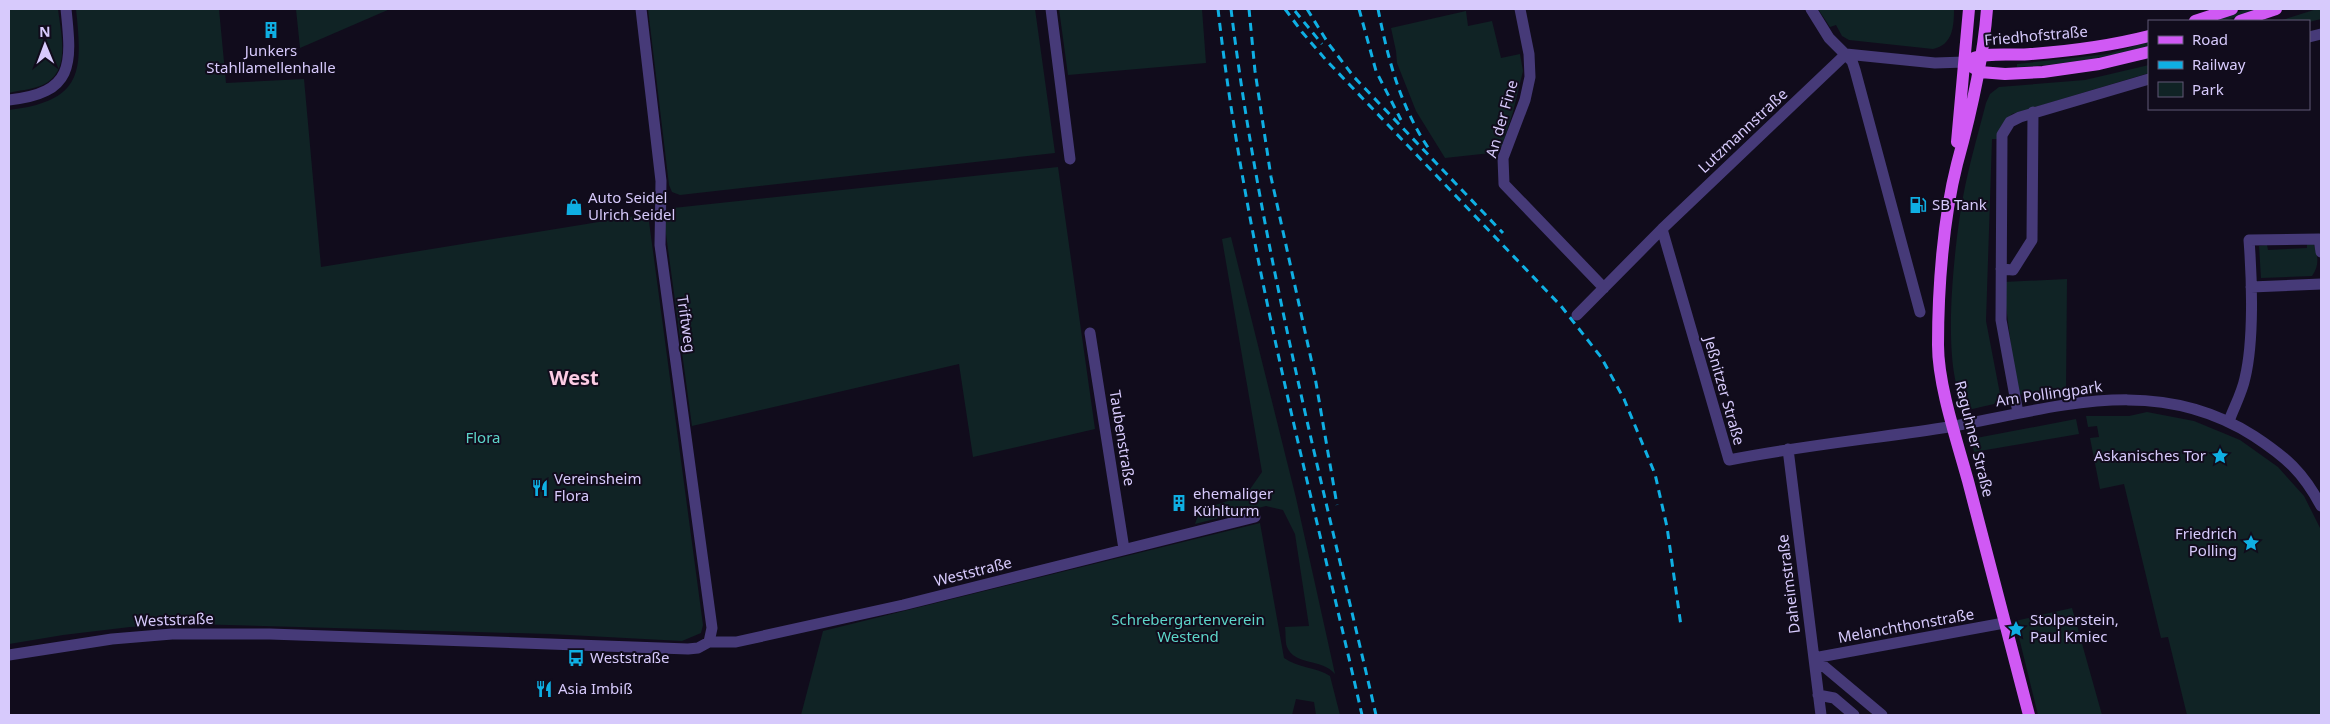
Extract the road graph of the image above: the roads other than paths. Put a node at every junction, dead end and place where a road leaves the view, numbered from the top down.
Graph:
1 (66, 9) edge
2 (641, 9) edge
3 (1051, 9) edge
4 (1520, 9) edge
5 (1811, 9) edge
6 (1969, 9) edge
7 (1987, 9) edge
8 (2232, 9) edge
9 (2276, 9) edge
10 (2198, 20) edge
11 (2243, 20) edge
12 (2148, 36) edge
13 (2148, 52) edge
14 (1846, 54) junction
15 (1982, 56) junction
16 (1965, 62) junction
17 (1980, 72) junction
18 (2148, 79) edge
19 (9, 100) edge
20 (2033, 112) junction
21 (1070, 159) dead end
22 (1957, 165) junction
23 (1662, 229) junction
24 (2321, 252) edge
25 (2000, 269) junction
26 (2321, 284) edge
27 (2251, 287) junction
28 (1604, 288) junction
29 (1920, 312) dead end
30 (1577, 315) dead end
31 (1090, 333) dead end
32 (2018, 413) junction
33 (2229, 421) junction
34 (1953, 425) junction
35 (1788, 450) junction
36 (2321, 506) edge
37 (1255, 517) dead end
38 (1124, 548) junction
39 (2004, 623) junction
40 (709, 642) junction
41 (9, 655) edge
42 (1814, 658) junction
43 (1818, 694) junction
44 (1821, 715) edge
45 (1854, 715) edge
46 (1882, 715) edge
47 (2029, 715) edge

1 - 19 street
2 - 40 street, Triftweg
3 - 21 street
4 - 28 street, An der Fine
5 - 14 street
6 - 16 main road, Raguhner Straße
7 - 15 main road, Raguhner Straße
8 - 10 main road
9 - 11 main road
12 - 15 main road, Friedhofstraße
13 - 17 main road, Friedhofstraße
14 - 16 street
14 - 23 street, Lutzmannstraße
14 - 29 street
15 - 16 main road, Friedhofstraße
15 - 17 main road, Raguhner Straße
16 - 17 main road, Friedhofstraße
16 - 22 main road, Raguhner Straße
17 - 22 main road, Raguhner Straße
18 - 20 street
20 - 25 street
20 - 25 street
22 - 34 main road, Raguhner Straße
23 - 28 street, Lutzmannstraße
23 - 35 street, Jeßnitzer Straße
24 - 27 street
25 - 32 street
26 - 27 street
27 - 33 street
28 - 30 street, Lutzmannstraße
31 - 38 street, Taubenstraße
32 - 33 street, Am Pollingpark
32 - 34 street, Am Pollingpark
33 - 36 street, Am Pollingpark
34 - 35 street, Jeßnitzer Straße
34 - 39 main road, Raguhner Straße
35 - 42 street, Daheimstraße
37 - 38 street, Weststraße
38 - 40 street, Weststraße
39 - 42 street, Melanchthonstraße
39 - 47 main road, Raguhner Straße
40 - 41 street, Weststraße
42 - 43 street, Daheimstraße
42 - 46 street
43 - 44 street, Daheimstraße
43 - 45 street

